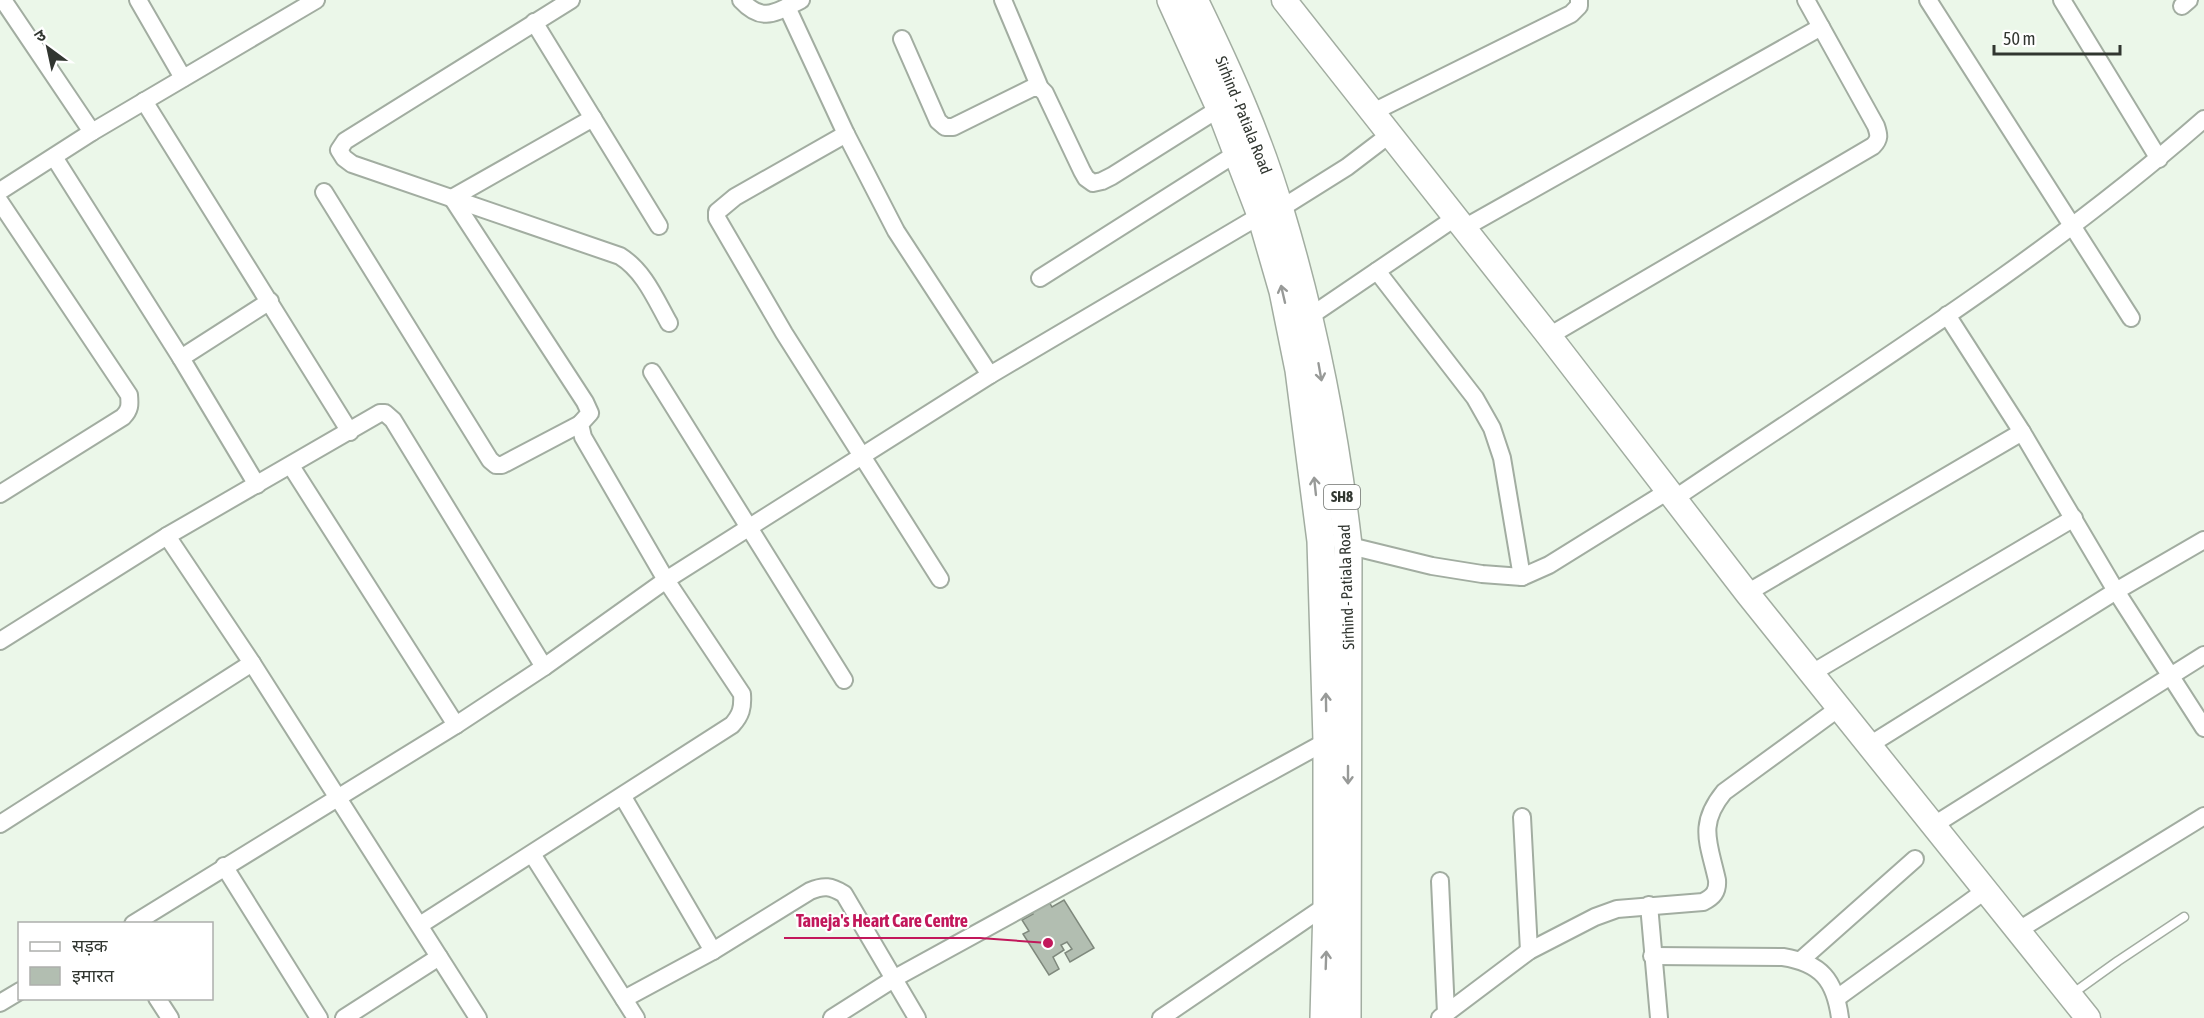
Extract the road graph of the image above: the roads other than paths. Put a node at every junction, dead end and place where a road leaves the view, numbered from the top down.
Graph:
1 (2, 0) edge
2 (138, 0) edge
3 (316, 0) edge
4 (571, 0) edge
5 (741, 0) edge
6 (1003, 0) edge
7 (1171, 0) edge
8 (1194, 0) edge
9 (1284, 0) edge
10 (1578, 0) edge
11 (1806, 0) edge
12 (1928, 0) edge
13 (2062, 0) edge
14 (794, 3) edge
15 (534, 22) junction
16 (1821, 27) junction
17 (902, 39) dead end
18 (183, 78) junction
19 (1040, 88) junction
20 (144, 101) junction
21 (1220, 108) junction
22 (1371, 113) junction
23 (592, 118) junction
24 (2203, 122) edge
25 (92, 132) junction
26 (846, 134) junction
27 (1389, 135) junction
28 (1238, 153) junction
29 (54, 157) junction
30 (2159, 159) junction
31 (0, 191) edge
32 (324, 192) dead end
33 (452, 198) junction
34 (0, 202) edge
35 (1270, 212) junction
36 (1460, 223) junction
37 (659, 226) dead end
38 (2072, 228) junction
39 (1377, 271) junction
40 (1040, 278) dead end
41 (270, 301) junction
42 (1947, 315) junction
43 (1309, 317) junction
44 (2131, 318) dead end
45 (669, 323) dead end
46 (1549, 336) junction
47 (181, 358) junction
48 (652, 372) dead end
49 (990, 375) junction
50 (580, 424) junction
51 (350, 432) junction
52 (2022, 432) junction
53 (861, 457) junction
54 (291, 466) junction
55 (257, 485) junction
56 (0, 494) edge
57 (1671, 495) junction
58 (2074, 518) junction
59 (750, 526) junction
60 (167, 536) junction
61 (2204, 540) edge
62 (1334, 543) junction
63 (1522, 577) junction
64 (940, 579) dead end
65 (666, 580) junction
66 (2116, 591) junction
67 (1747, 592) junction
68 (0, 641) edge
69 (2204, 655) edge
70 (252, 663) junction
71 (544, 667) junction
72 (1812, 673) junction
73 (2172, 675) junction
74 (844, 680) dead end
75 (1839, 708) junction
76 (456, 725) junction
77 (2204, 728) edge
78 (1327, 741) junction
79 (1871, 744) junction
80 (338, 797) junction
81 (623, 797) junction
82 (1522, 816) dead end
83 (2204, 816) edge
84 (0, 824) edge
85 (1934, 825) junction
86 (532, 854) junction
87 (1914, 859) dead end
88 (224, 867) junction
89 (1440, 881) dead end
90 (1986, 890) junction
91 (1649, 905) junction
92 (1327, 906) junction
93 (2184, 917) dead end
94 (137, 922) edge
95 (420, 925) junction
96 (2018, 931) junction
97 (713, 951) junction
98 (1529, 951) junction
99 (1652, 956) junction
100 (439, 957) junction
101 (1801, 960) junction
102 (895, 978) junction
103 (18, 992) edge
104 (2070, 996) junction
105 (1837, 998) junction
106 (624, 999) junction
107 (158, 1000) edge
108 (0, 1003) edge
109 (0, 1011) edge
110 (1443, 1016) edge
111 (4, 1018) edge
112 (170, 1018) edge
113 (319, 1018) edge
114 (344, 1018) edge
115 (478, 1018) edge
116 (636, 1018) edge
117 (831, 1018) edge
118 (918, 1018) edge
119 (1161, 1018) edge
120 (1324, 1018) edge
121 (1347, 1018) edge
122 (1659, 1018) edge
123 (1840, 1018) edge
124 (2088, 1018) edge

1 - 25 street
2 - 18 street
3 - 18 street
4 - 15 street
5 - 14 street
6 - 19 street
7 - 21 main road
8 - 35 main road, Sirhind - Patiala Road / SH8
9 - 22 street
10 - 22 street
11 - 16 street
12 - 38 street
13 - 30 street
14 - 26 street
15 - 23 street
15 - 33 street
16 - 36 street
16 - 46 street
17 - 19 street
18 - 20 street
19 - 21 street
20 - 25 street
20 - 41 street
21 - 28 main road
22 - 27 street
23 - 33 street
23 - 37 street
24 - 30 street
25 - 29 street
26 - 49 street
26 - 53 street
27 - 35 street
27 - 36 street
28 - 35 main road
28 - 40 street
29 - 31 street
29 - 47 street
30 - 38 street
32 - 50 street
33 - 45 street
33 - 50 street
34 - 56 street
35 - 43 main road, Sirhind - Patiala Road / SH8
35 - 49 street
62 -> 35 main road
36 - 39 street
36 - 46 street
38 - 42 street
38 - 44 street
39 - 43 street
39 - 63 street
41 - 47 street
41 - 51 street
42 - 52 street
42 - 57 street
43 -> 62 main road, Sirhind - Patiala Road / SH8
46 - 57 street
47 - 55 street
48 - 59 street
49 - 53 street
50 - 65 street
51 - 54 street
51 - 71 street
52 - 58 street
52 - 67 street
53 - 59 street
53 - 64 street
54 - 55 street
54 - 76 street
55 - 60 street
57 - 63 street
57 - 67 street
58 - 66 street
58 - 72 street
59 - 65 street
59 - 74 street
60 - 68 street
60 - 70 street
61 - 66 street
62 - 63 street
78 -> 62 main road
62 -> 121 main road, Sirhind - Patiala Road / SH8
65 - 71 street
65 - 81 street
66 - 73 street
66 - 79 street
67 - 72 street
69 - 73 street
70 - 80 street
70 - 84 street
71 - 76 street
72 - 75 street
73 - 77 street
73 - 85 street
75 - 79 street
75 - 91 street
76 - 80 street
78 - 92 main road
78 - 102 street
79 - 85 street
80 - 88 street
80 - 95 street
81 - 86 street
81 - 97 street
82 - 98 street
83 - 96 street
85 - 90 street
86 - 95 street
86 - 106 street
87 - 101 street
88 - 94 street
88 - 113 street
89 - 110 street
90 - 96 street
90 - 105 street
91 - 98 street
91 - 99 street
92 - 119 street
120 -> 92 main road
93 - 104 lane
95 - 100 street
96 - 104 street
97 - 102 street
97 - 106 street
98 - 110 street
99 - 101 street
99 - 122 street
100 - 114 street
100 - 115 street
101 - 105 street
102 - 117 street
102 - 118 street
103 - 108 street
104 - 124 street
105 - 123 street
106 - 116 street
107 - 112 street
109 - 111 street

